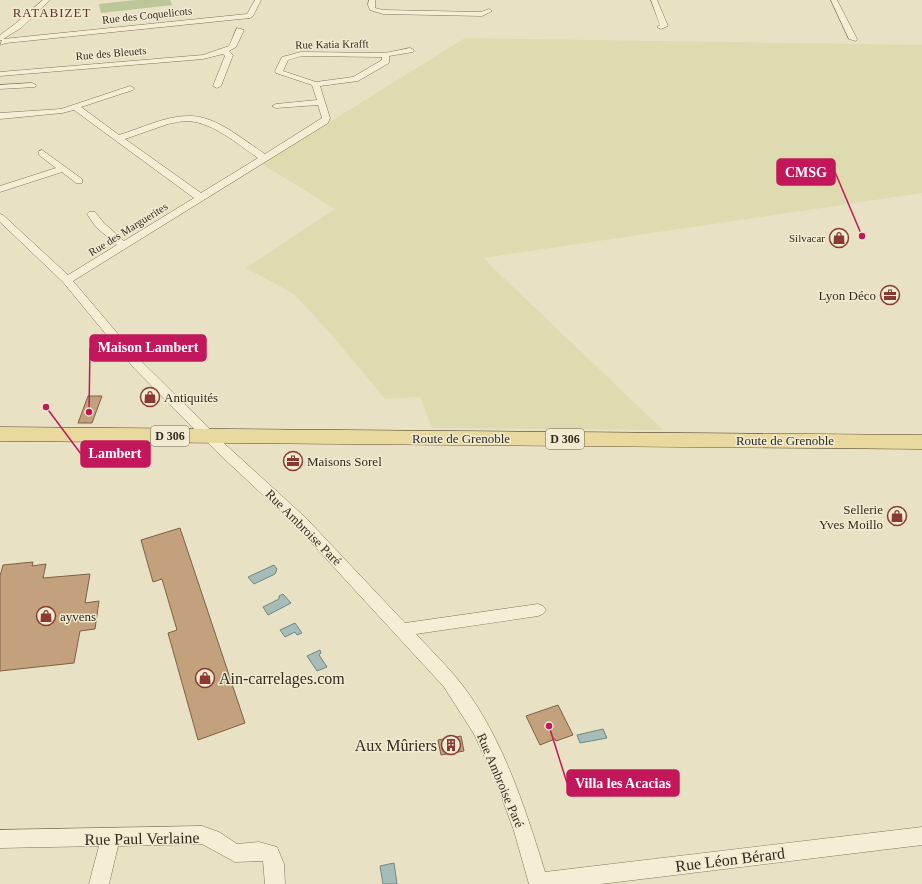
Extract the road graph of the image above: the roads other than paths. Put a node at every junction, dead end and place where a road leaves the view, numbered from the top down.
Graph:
1 (47, 0) edge
2 (258, 0) edge
3 (372, 0) edge
4 (654, 0) edge
5 (834, 0) edge
6 (489, 11) dead end
7 (661, 27) dead end
8 (240, 30) dead end
9 (853, 39) dead end
10 (2, 41) edge
11 (410, 50) dead end
12 (224, 51) junction
13 (385, 55) junction
14 (51, 59) dead end
15 (50, 70) junction
16 (0, 74) edge
17 (316, 84) junction
18 (32, 85) dead end
19 (217, 86) dead end
20 (0, 87) edge
21 (130, 88) dead end
22 (320, 102) junction
23 (276, 106) dead end
24 (75, 107) junction
25 (0, 116) edge
26 (118, 138) junction
27 (42, 153) dead end
28 (264, 158) junction
29 (62, 168) junction
30 (79, 181) dead end
31 (0, 190) edge
32 (201, 198) junction
33 (92, 214) dead end
34 (0, 217) edge
35 (124, 246) junction
36 (67, 280) junction
37 (0, 434) edge
38 (209, 436) junction
39 (922, 442) edge
40 (538, 610) dead end
41 (403, 630) junction
42 (922, 836) edge
43 (110, 838) junction
44 (0, 839) edge
45 (539, 883) edge
46 (99, 884) edge
47 (275, 884) edge

1 - 10 street
2 - 10 street, Rue des Coquelicots
3 - 6 street
4 - 7 street
5 - 9 street
8 - 12 street
11 - 13 street, Rue Katia Krafft
12 - 15 street, Rue des Bleuets
12 - 19 street
13 - 17 street
13 - 17 street, Rue Katia Krafft
14 - 15 street
15 - 16 street, Rue des Bleuets
17 - 22 street
18 - 20 street
21 - 24 street
22 - 23 street
22 - 28 street, Rue des Marguerites
24 - 25 street
24 - 26 street
26 - 28 street
26 - 32 street
27 - 29 street
28 - 32 street, Rue des Marguerites
29 - 30 street
29 - 31 street
32 - 35 street, Rue des Marguerites
33 - 35 street
34 - 36 street, Rue Ambroise Paré
35 - 36 street, Rue des Marguerites
36 - 38 street, Rue Ambroise Paré
37 - 38 main road, Route de Grenoble / D 306
38 - 39 main road, Route de Grenoble / D 306
38 - 41 street, Rue Ambroise Paré
40 - 41 street
41 - 45 street, Rue Ambroise Paré
42 - 45 street, Rue Léon Bérard
43 - 44 street, Rue Paul Verlaine
43 - 46 street
43 - 47 street, Rue Paul Verlaine

